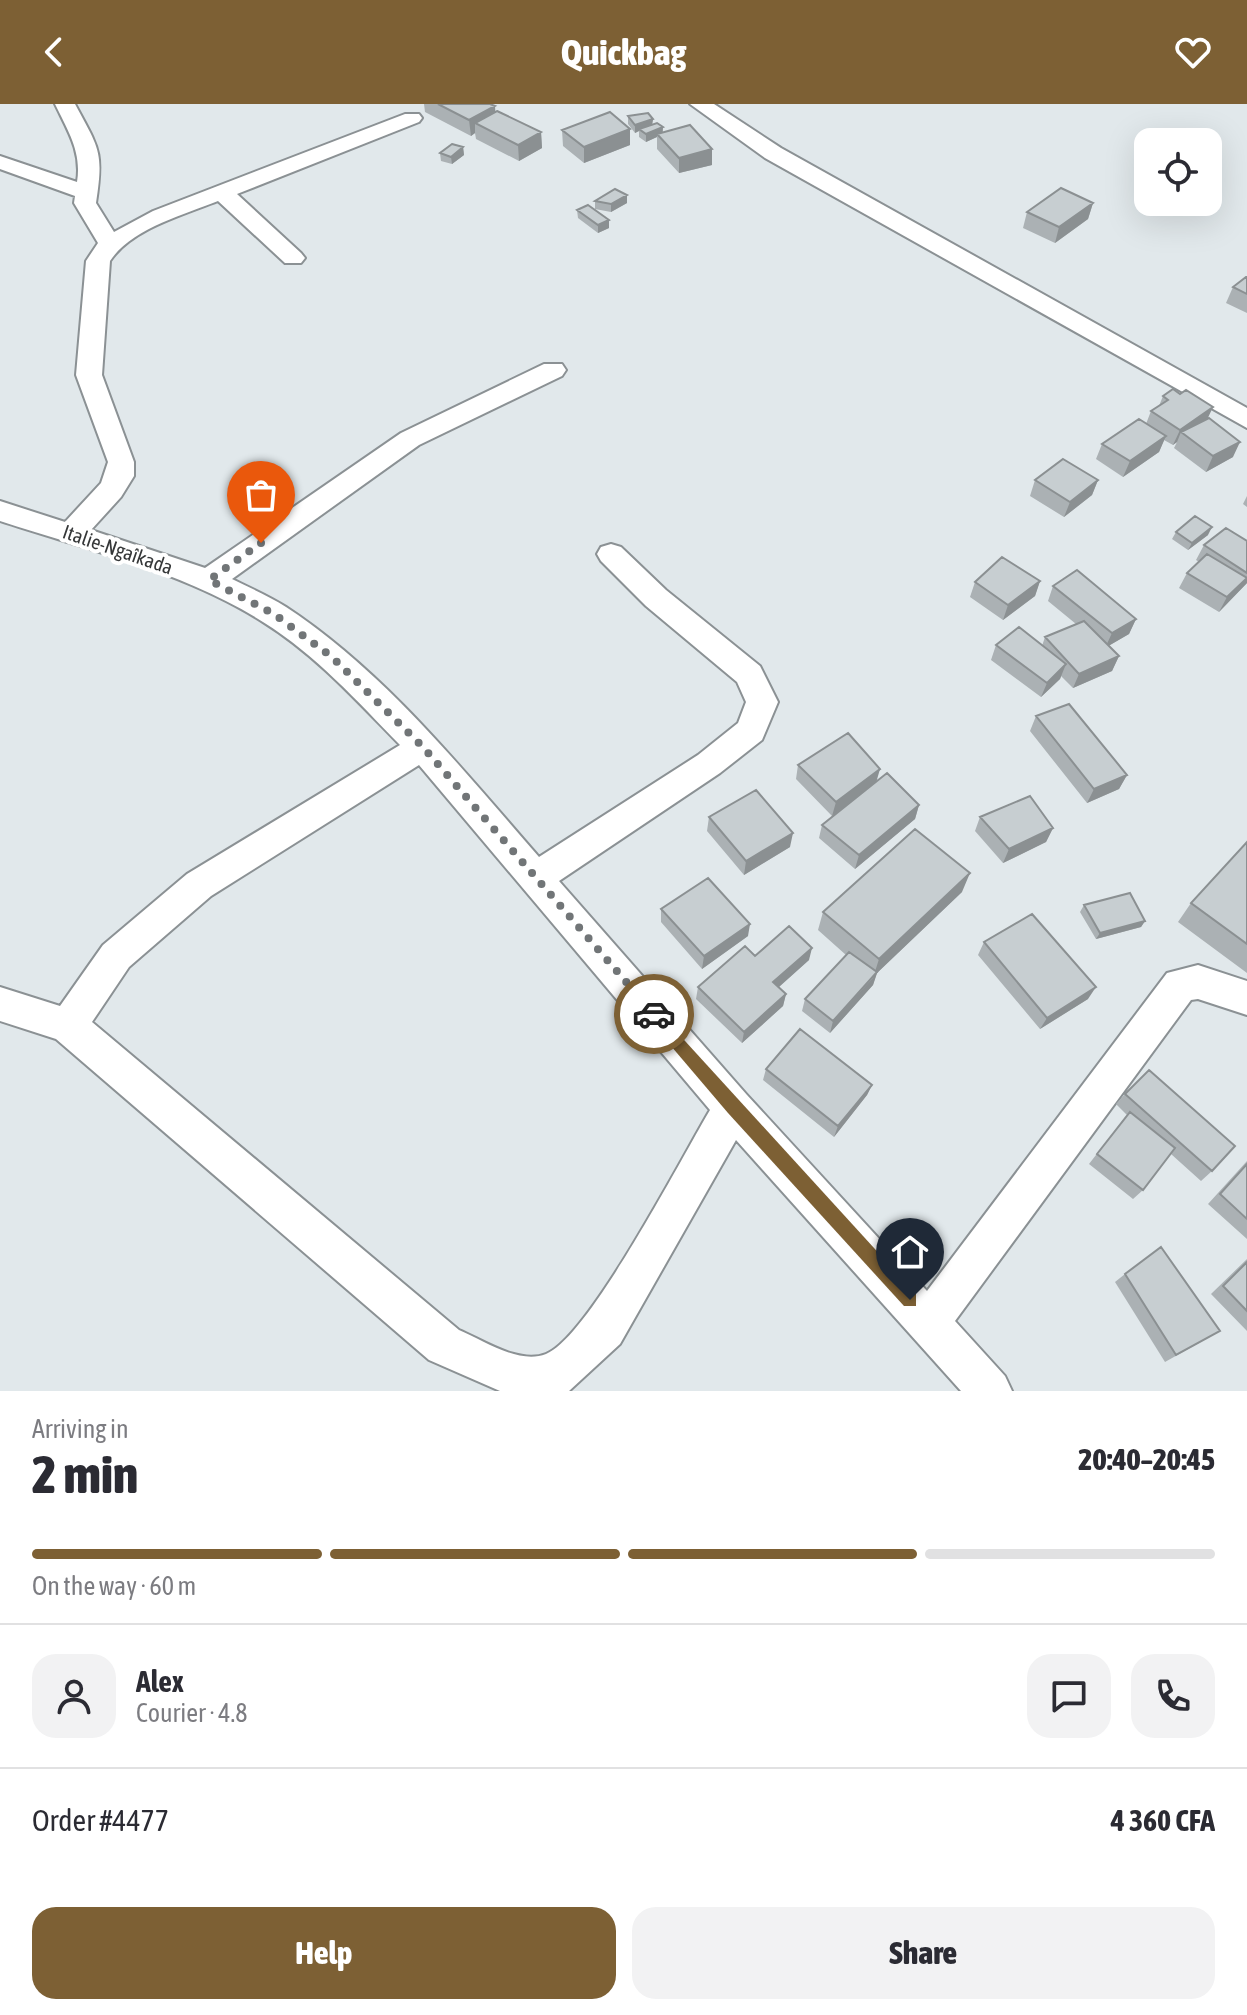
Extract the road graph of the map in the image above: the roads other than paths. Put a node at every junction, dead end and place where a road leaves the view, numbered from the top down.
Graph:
1 (65, 104) edge
2 (700, 104) edge
3 (412, 118) dead end
4 (0, 162) edge
5 (84, 192) junction
6 (221, 192) junction
7 (110, 243) junction
8 (293, 258) dead end
9 (553, 370) dead end
10 (1247, 419) edge
11 (0, 511) edge
12 (72, 533) junction
13 (611, 554) dead end
14 (209, 580) junction
15 (423, 747) junction
16 (537, 877) junction
17 (1247, 998) edge
18 (0, 1004) edge
19 (68, 1026) junction
20 (733, 1108) junction
21 (930, 1321) junction
22 (990, 1391) edge

1 - 5 street
2 - 10 street
3 - 6 street
4 - 5 street
5 - 7 street
6 - 7 street
6 - 8 street
7 - 12 street
9 - 14 street
11 - 12 street, Italie-Ngaîkada
12 - 14 street, Italie-Ngaîkada
13 - 16 street
14 - 15 street, Italie-Ngaîkada
15 - 16 street, Italie-Ngaîkada
15 - 19 street
16 - 20 street, Italie-Ngaîkada
17 - 21 street
18 - 19 street
19 - 20 street
20 - 21 street, Italie-Ngaîkada
21 - 22 street, Italie-Ngaîkada

